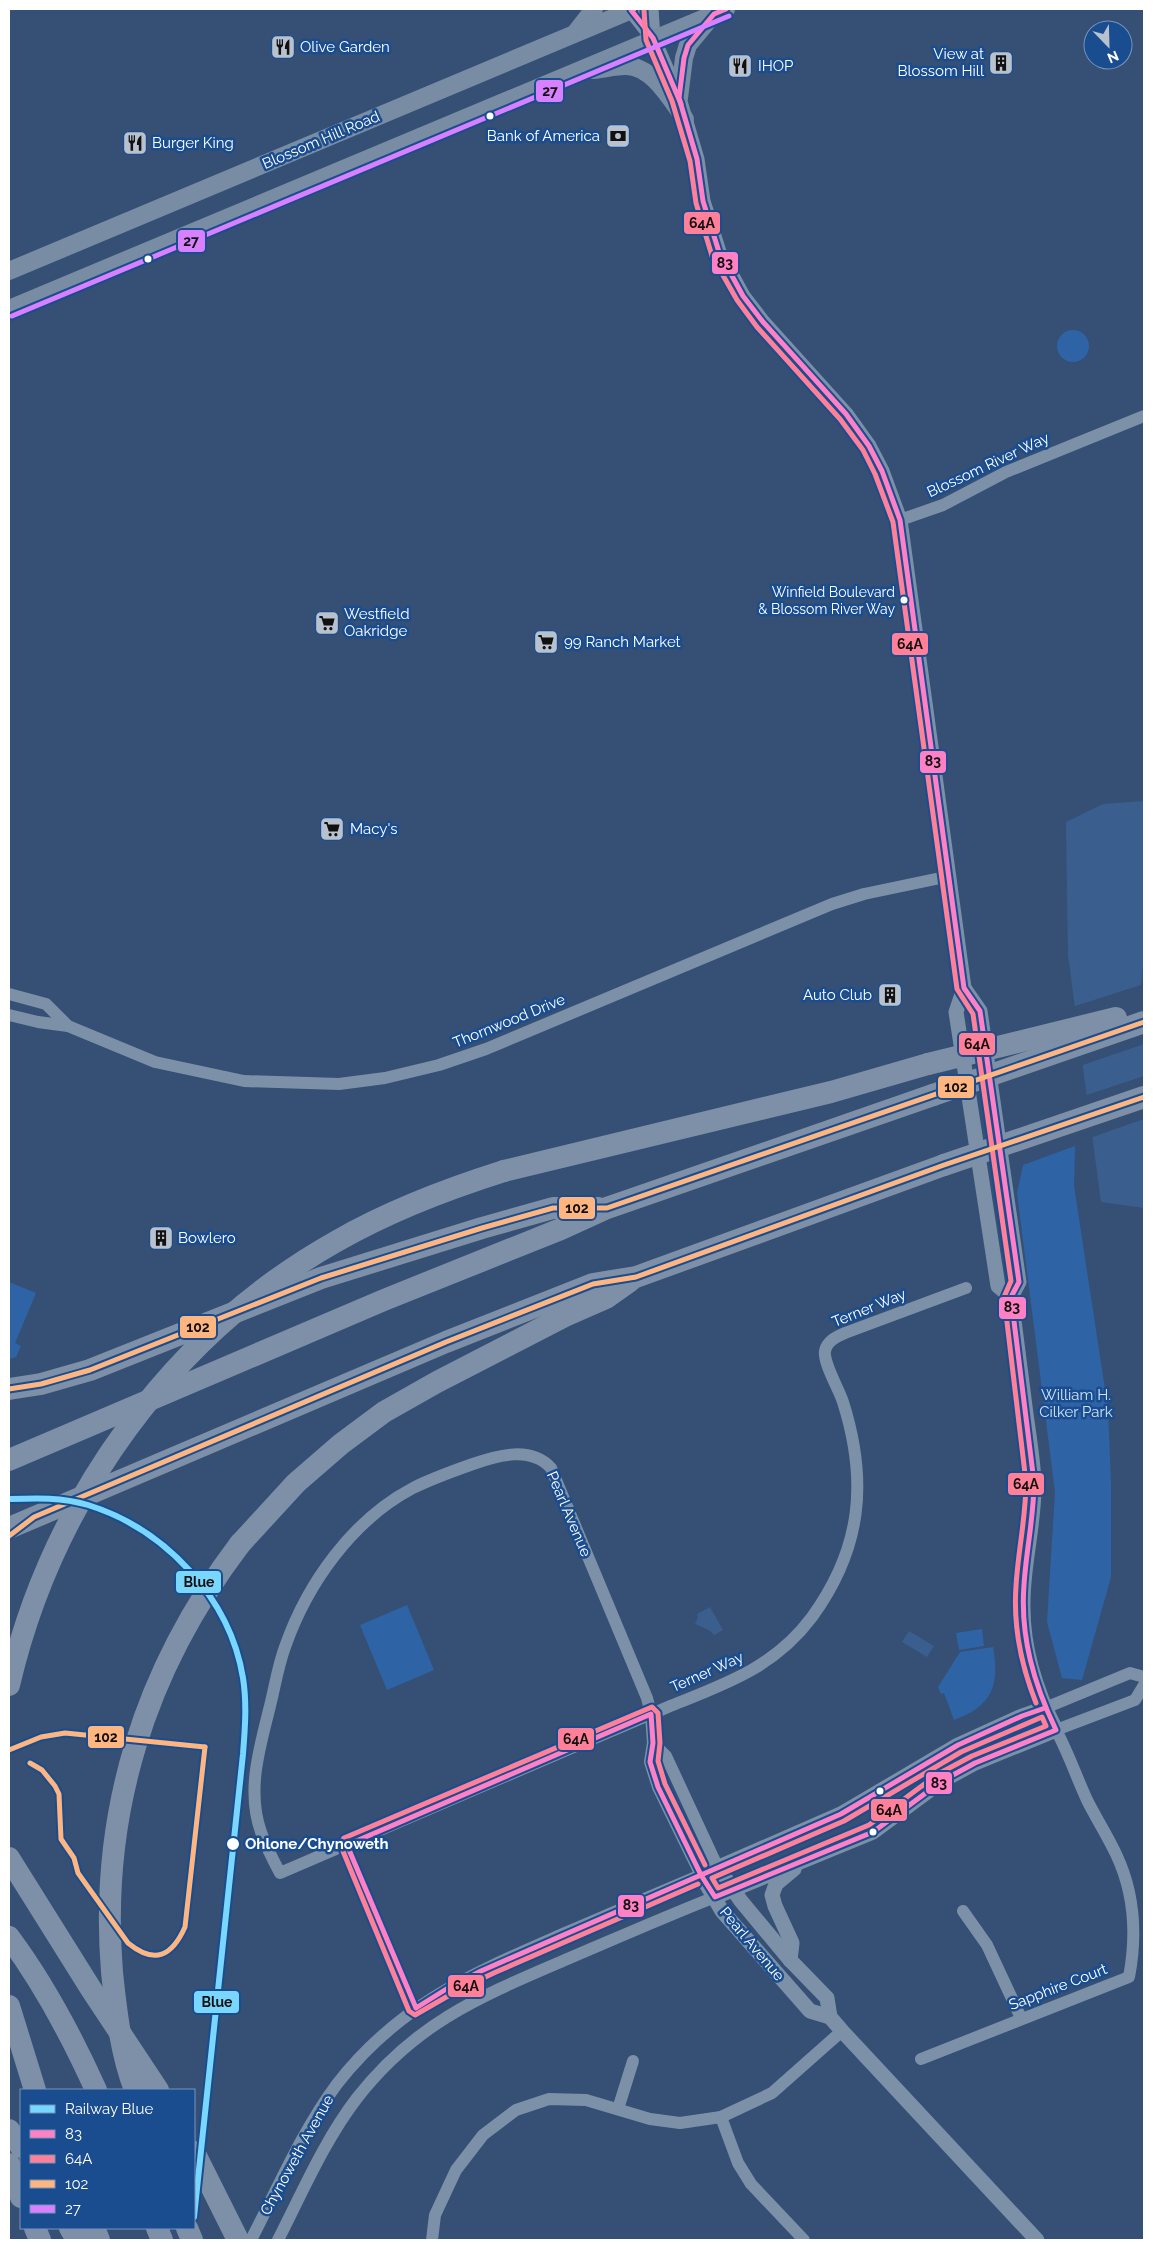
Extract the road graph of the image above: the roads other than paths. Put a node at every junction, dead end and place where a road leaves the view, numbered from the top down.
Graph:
1 (594, 9) edge
2 (632, 9) edge
3 (651, 9) edge
4 (720, 11) edge
5 (574, 33) junction
6 (653, 38) junction
7 (571, 74) junction
8 (679, 98) junction
9 (685, 119) junction
10 (9, 271) edge
11 (9, 310) edge
12 (1144, 416) edge
13 (900, 520) junction
14 (950, 876) junction
15 (964, 988) junction
16 (9, 994) edge
17 (1144, 1012) edge
18 (9, 1015) edge
19 (1144, 1022) edge
20 (68, 1026) junction
21 (1144, 1097) edge
22 (607, 1208) junction
23 (636, 1277) junction
24 (966, 1288) dead end
25 (1010, 1297) junction
26 (9, 1389) edge
27 (9, 1460) edge
28 (34, 1517) junction
29 (9, 1528) edge
30 (9, 1536) edge
31 (1144, 1677) edge
32 (9, 1685) edge
33 (1144, 1685) edge
34 (1045, 1708) junction
35 (651, 1714) junction
36 (1056, 1730) junction
37 (653, 1742) junction
38 (814, 1855) junction
39 (9, 1858) edge
40 (718, 1868) junction
41 (280, 1874) joint
42 (701, 1875) junction
43 (734, 1889) junction
44 (714, 1897) junction
45 (963, 1911) dead end
46 (9, 1936) edge
47 (790, 1960) junction
48 (9, 2006) edge
49 (830, 2017) junction
50 (1021, 2018) junction
51 (842, 2031) junction
52 (921, 2059) dead end
53 (634, 2061) dead end
54 (35, 2089) edge
55 (96, 2089) edge
56 (135, 2089) edge
57 (157, 2089) edge
58 (618, 2109) junction
59 (721, 2116) junction
60 (9, 2130) edge
61 (20, 2146) edge
62 (195, 2154) edge
63 (9, 2164) edge
64 (20, 2194) edge
65 (71, 2229) edge
66 (77, 2240) edge
67 (238, 2240) edge
68 (251, 2240) edge
69 (278, 2240) edge
70 (432, 2240) edge
71 (804, 2240) edge
72 (1037, 2240) edge

1 - 5 main road
2 - 5 main road, Blossom Hill Road
2 - 6 street
3 - 6 street
4 - 6 main road
4 - 8 main road
5 - 10 main road, Blossom Hill Road
6 - 7 main road
6 - 8 street
7 - 9 main road
7 - 11 main road
8 - 9 street
9 - 13 street
12 - 13 street, Blossom River Way
13 - 14 street
14 - 15 street
14 - 20 street, Thornwood Drive
15 - 25 street
15 - 25 street
16 - 20 street, Thornwood Drive
17 - 32 highway, bridge
18 - 20 street, Thornwood Drive
19 - 22 highway, bridge
21 - 23 highway, bridge
22 - 26 highway
22 - 27 highway
23 - 28 highway
23 - 56 highway, bridge
24 - 35 street, Terner Way
25 - 34 street
28 - 29 highway
28 - 30 highway
31 - 34 street, Chynoweth Avenue
33 - 36 street, Chynoweth Avenue
34 - 36 street
34 - 40 street, Chynoweth Avenue
35 - 37 street, Pearl Avenue
35 - 41 street, Terner Way
35 - 41 street, Pearl Avenue
36 - 38 street, Chynoweth Avenue
36 - 50 street, Sapphire Court
37 - 40 street, Pearl Avenue
37 - 42 street, Pearl Avenue
38 - 43 street, Chynoweth Avenue
38 - 47 street
39 - 57 highway
40 - 42 street, Chynoweth Avenue
40 - 43 street, Pearl Avenue
42 - 44 street, Pearl Avenue
42 - 68 street, Chynoweth Avenue
43 - 44 street, Chynoweth Avenue
43 - 47 street, Pearl Avenue
44 - 49 street, Pearl Avenue
44 - 69 street, Chynoweth Avenue
45 - 50 street
46 - 55 highway
47 - 49 street, Pearl Avenue
48 - 54 highway
49 - 51 street, Pearl Avenue
50 - 52 street, Sapphire Court
51 - 59 street
51 - 72 street, Pearl Avenue
53 - 58 street
58 - 59 street
58 - 70 street
59 - 71 street
60 - 61 highway
62 - 67 highway
63 - 64 highway
65 - 66 highway

